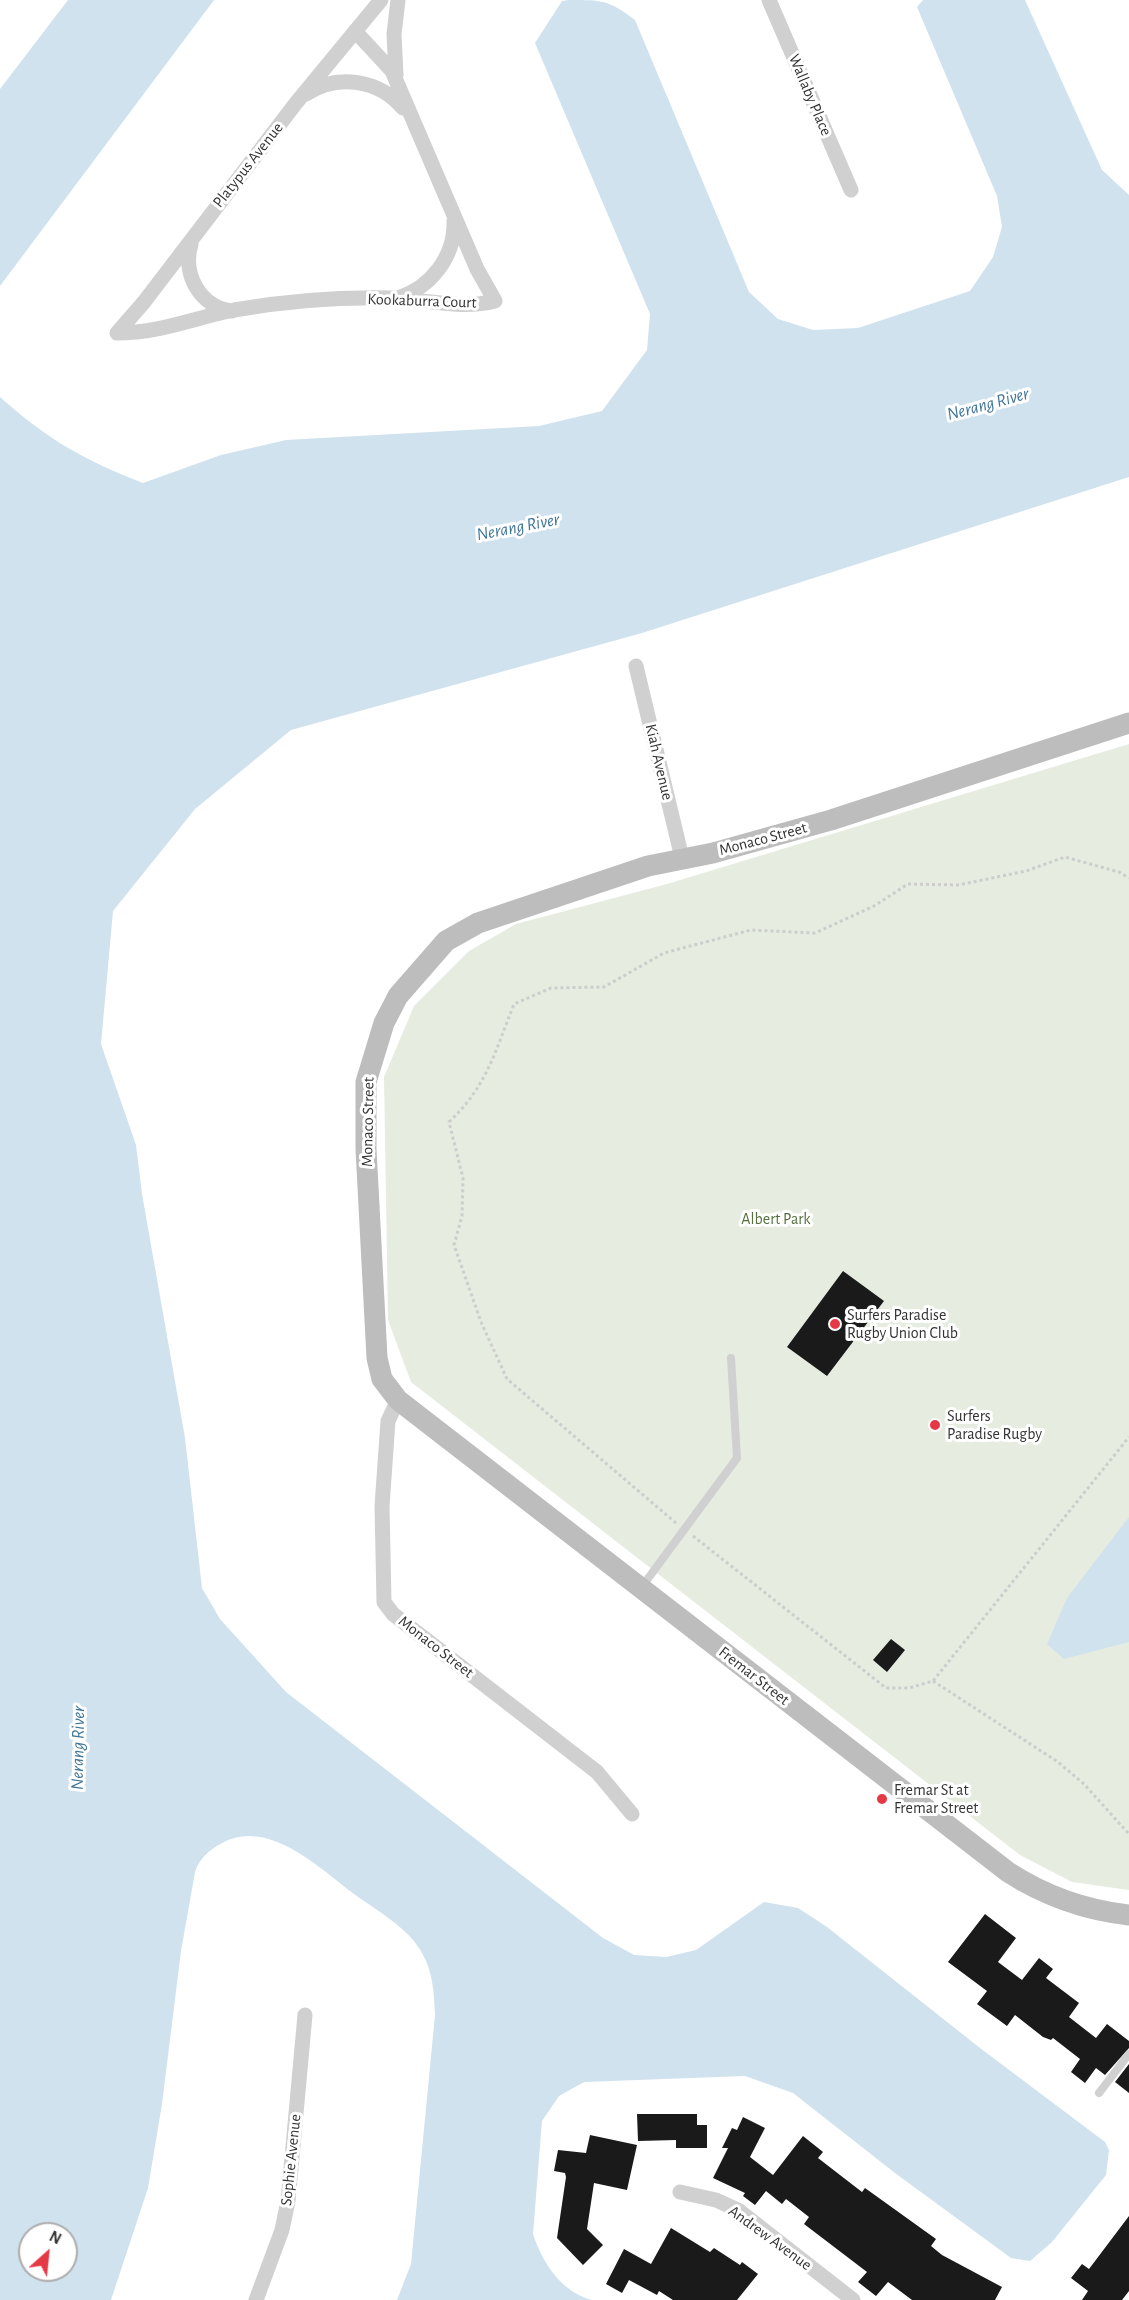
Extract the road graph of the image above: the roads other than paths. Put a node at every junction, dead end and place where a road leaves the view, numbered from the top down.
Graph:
1 (381, 0) edge
2 (398, 0) edge
3 (771, 3) edge
4 (356, 31) junction
5 (399, 90) junction
6 (296, 103) junction
7 (412, 120) junction
8 (851, 190) dead end
9 (451, 211) junction
10 (195, 236) junction
11 (395, 298) junction
12 (232, 311) junction
13 (117, 333) joint
14 (636, 666) dead end
15 (1129, 723) edge
16 (682, 858) junction
17 (731, 1358) dead end
18 (398, 1400) junction
19 (640, 1589) junction
20 (632, 1814) dead end
21 (1129, 1915) edge
22 (305, 2014) dead end
23 (1129, 2054) edge
24 (1099, 2093) dead end
25 (680, 2192) dead end
26 (256, 2300) edge
27 (853, 2300) edge

1 - 4 street, Platypus Avenue
2 - 5 street
3 - 8 street, Wallaby Place
4 - 5 street, Kookaburra Court
4 - 6 street, Platypus Avenue
5 - 7 street, Kookaburra Court
6 - 7 street
6 - 10 street, Platypus Avenue
7 - 9 street, Kookaburra Court
9 - 11 street
9 - 11 street, Kookaburra Court
10 - 12 street
10 - 13 street, Platypus Avenue
11 - 12 street, Kookaburra Court
12 - 13 street, Kookaburra Court
14 - 16 street, Kiah Avenue
15 - 16 street, Monaco Street
16 - 18 street, Monaco Street
17 - 19 lane
18 - 19 street, Fremar Street
18 - 20 street, Monaco Street
19 - 21 street, Fremar Street
22 - 26 street, Sophie Avenue
23 - 24 lane
25 - 27 street, Andrew Avenue

